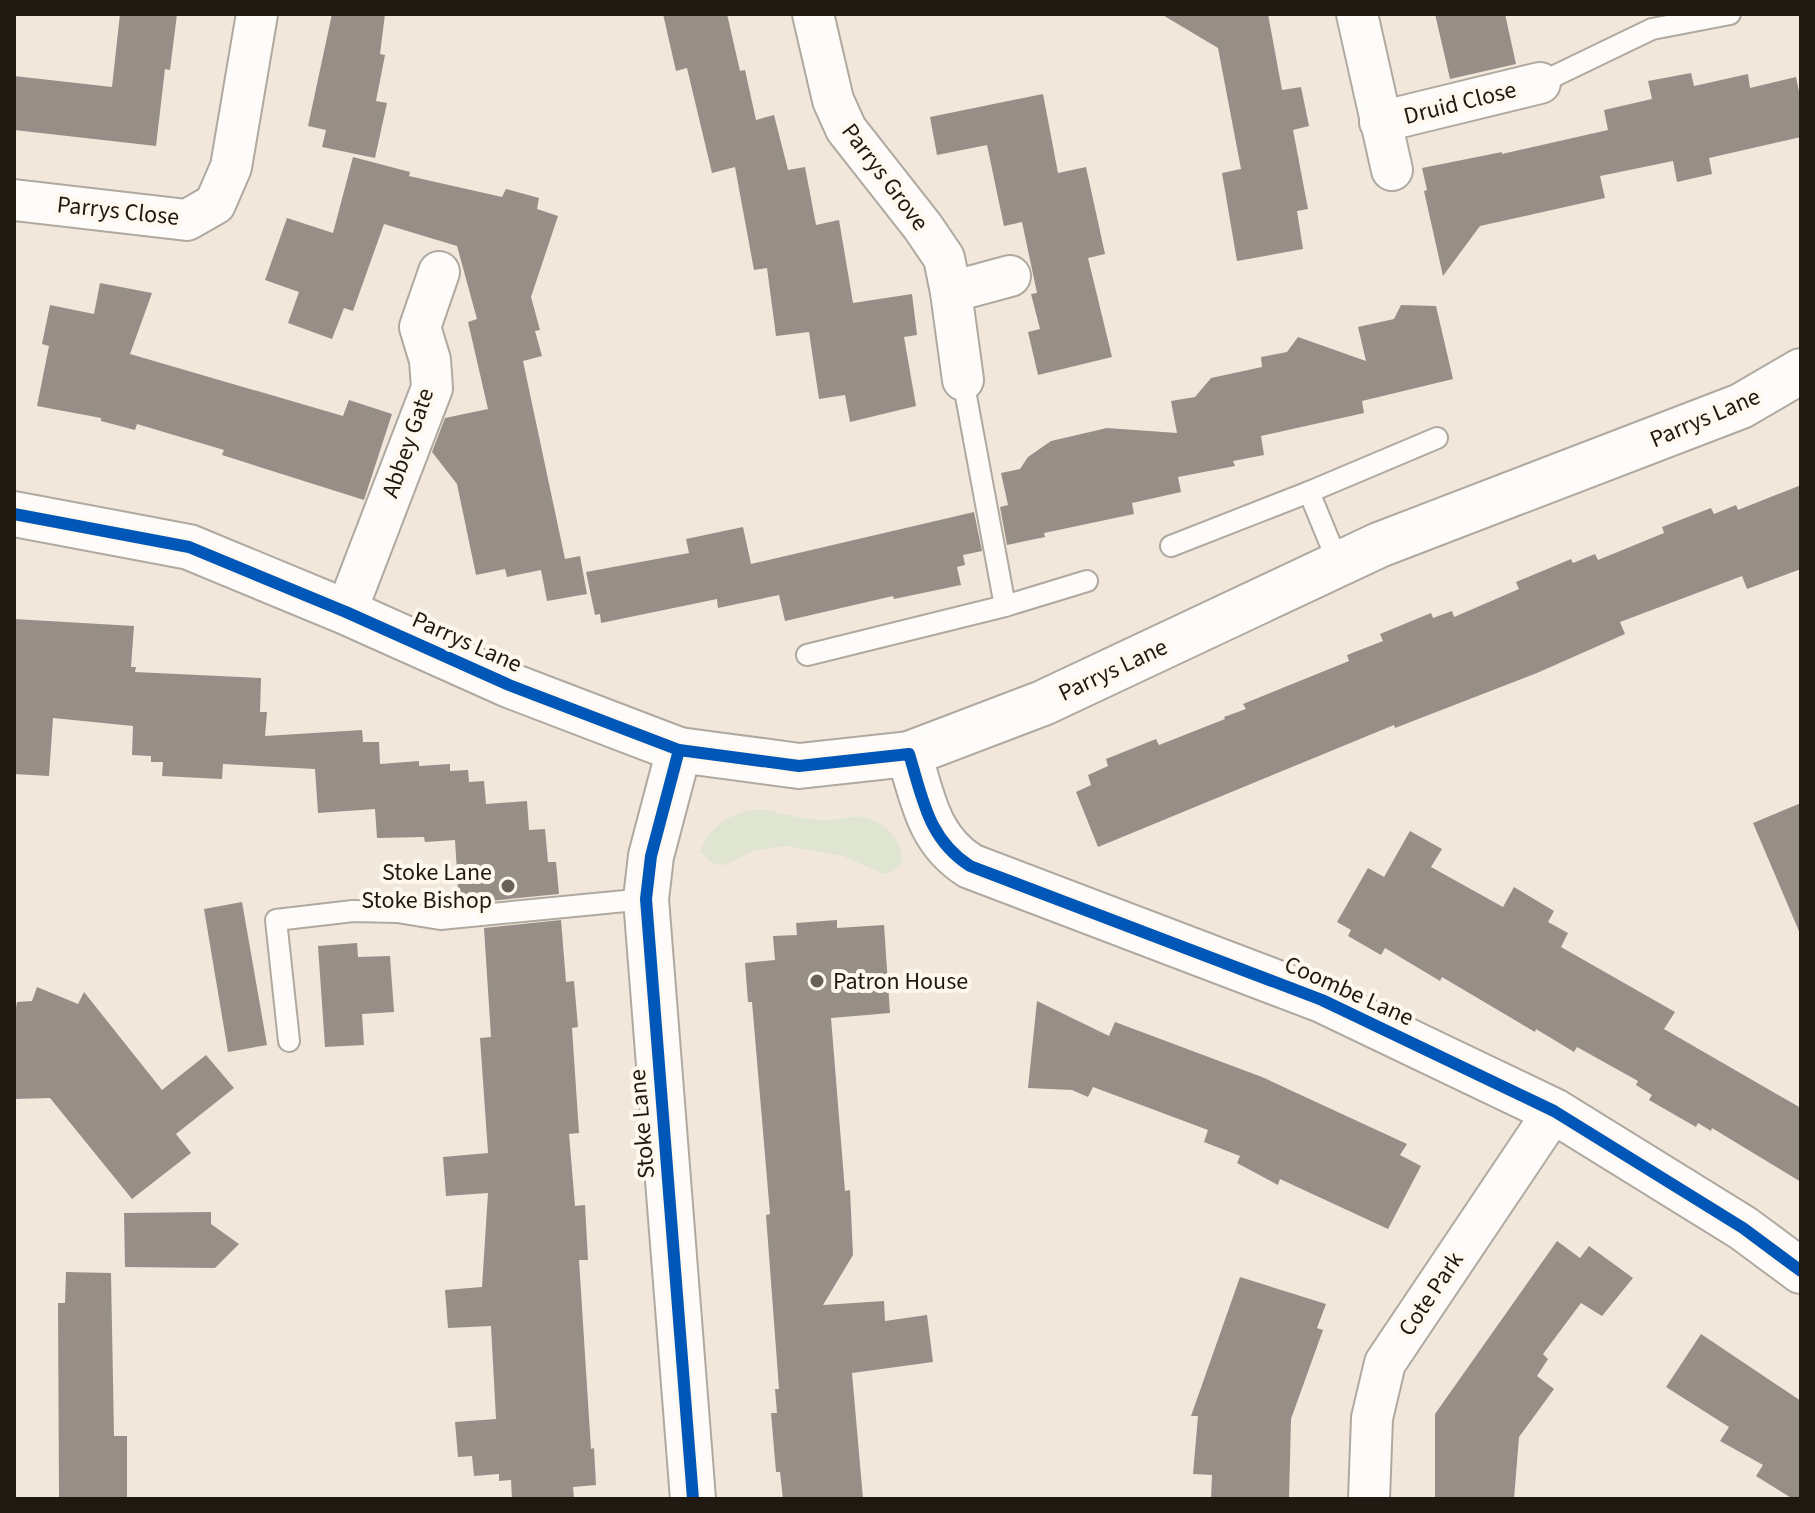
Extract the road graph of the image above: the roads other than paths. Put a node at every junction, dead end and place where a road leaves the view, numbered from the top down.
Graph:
1 (257, 14) edge
2 (813, 14) edge
3 (1357, 14) edge
4 (1730, 14) edge
5 (1540, 83) joint
6 (1380, 122) junction
7 (1392, 170) dead end
8 (14, 200) edge
9 (439, 272) dead end
10 (1010, 276) dead end
11 (951, 292) junction
12 (1801, 371) edge
13 (963, 380) joint
14 (1437, 438) dead end
15 (1309, 492) junction
16 (14, 514) edge
17 (1171, 546) dead end
18 (1339, 565) junction
19 (1087, 581) dead end
20 (1005, 606) junction
21 (346, 612) junction
22 (807, 655) dead end
23 (679, 750) junction
24 (909, 754) junction
25 (646, 899) junction
26 (289, 1041) dead end
27 (1554, 1111) junction
28 (1801, 1271) edge
29 (693, 1499) edge
30 (1369, 1499) edge

1 - 8 street, Parrys Close
2 - 11 street, Parrys Grove
3 - 6 street, Druid Close
4 - 5 lane
5 - 6 street, Druid Close
6 - 7 street, Druid Close
9 - 21 street, Abbey Gate
10 - 11 street
11 - 13 street, Parrys Grove
12 - 18 main road, Parrys Lane
13 - 20 lane
14 - 15 lane
15 - 17 lane
15 - 18 lane
16 - 21 main road, Parrys Lane
18 - 24 main road, Parrys Lane
19 - 20 lane
20 - 22 lane
21 - 23 main road, Parrys Lane
23 - 24 main road, Parrys Lane
23 - 25 main road, Stoke Lane
24 - 27 main road, Coombe Lane
25 - 26 lane
25 - 29 main road, Stoke Lane
27 - 28 main road, Coombe Lane
27 - 30 street, Cote Park

